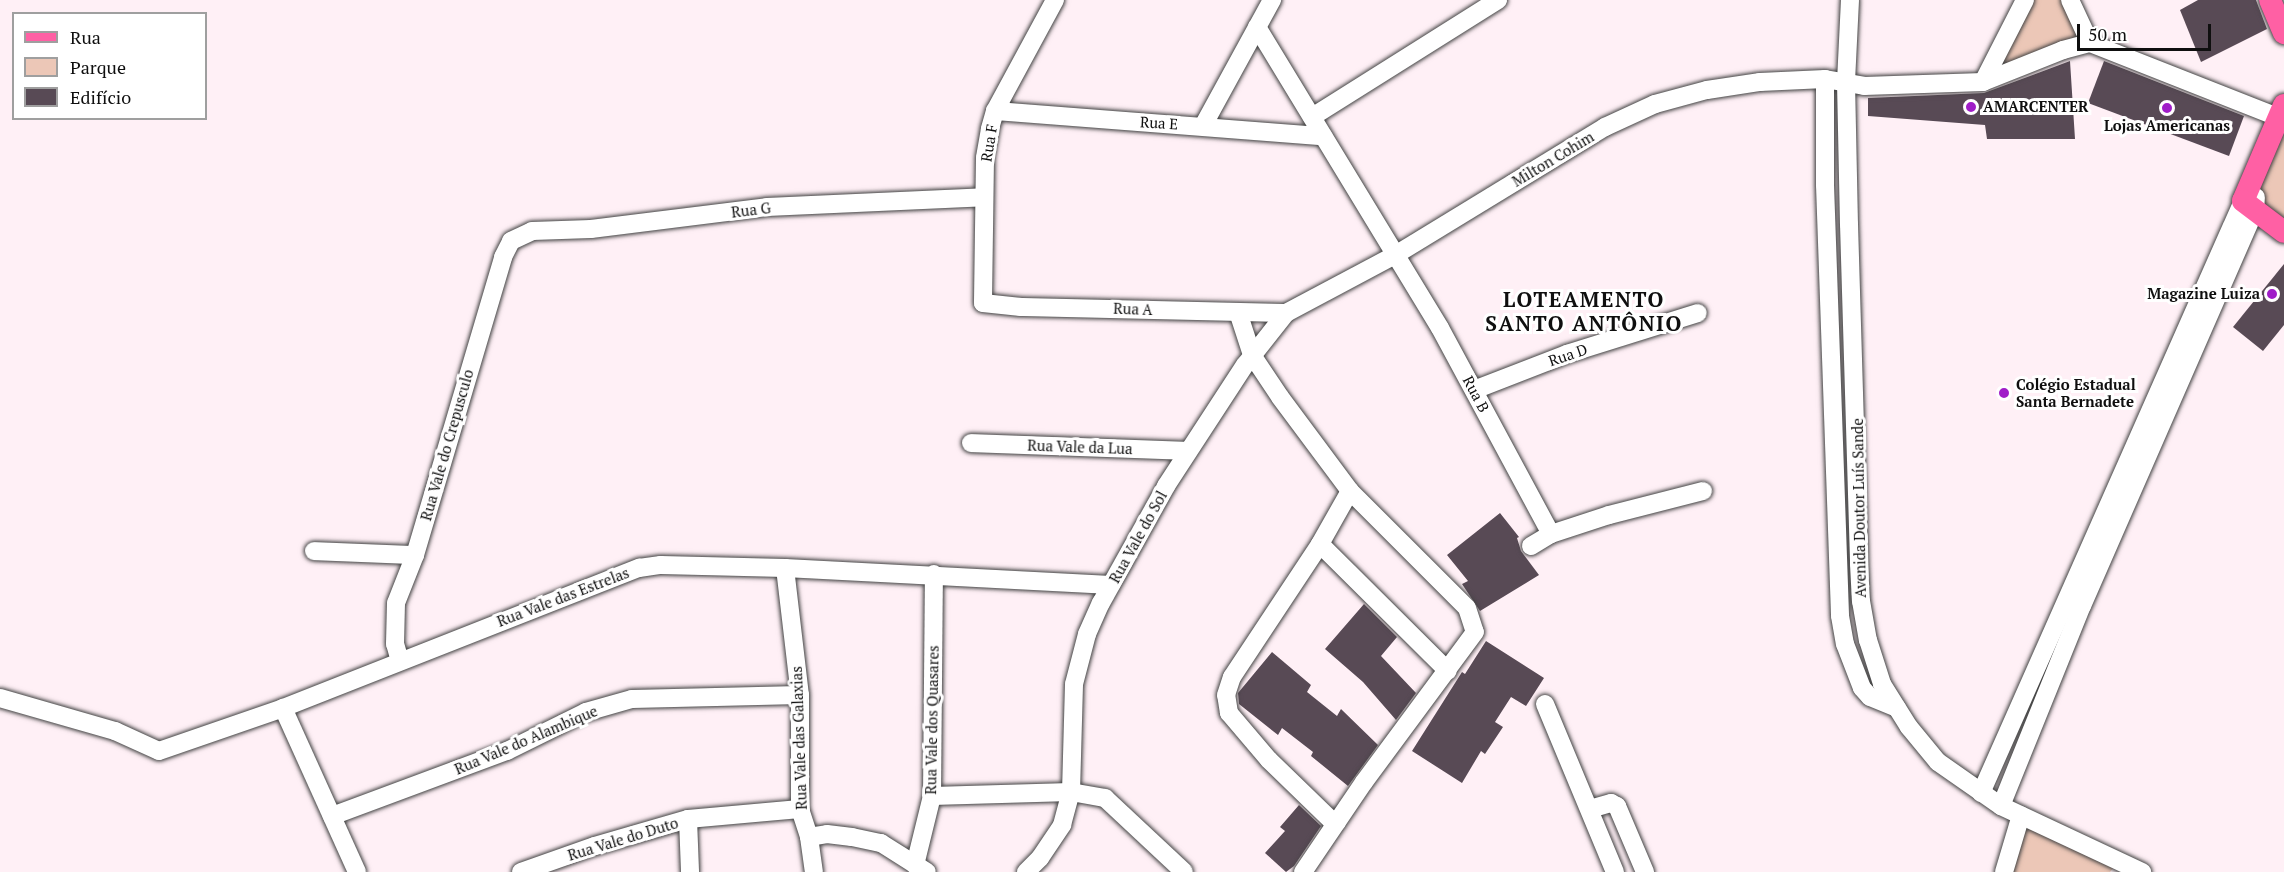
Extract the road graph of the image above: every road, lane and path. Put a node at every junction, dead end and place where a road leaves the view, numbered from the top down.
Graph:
1 (1055, 0) edge
2 (1272, 0) edge
3 (1498, 0) edge
4 (1850, 0) edge
5 (2025, 0) edge
6 (2070, 0) edge
7 (2270, 0) edge
8 (1257, 27) junction
9 (2284, 33) edge
10 (2090, 43) junction
11 (1826, 80) junction
12 (1846, 82) junction
13 (1983, 82) junction
14 (995, 111) junction
15 (2281, 111) edge
16 (1312, 117) junction
17 (1203, 126) junction
18 (1323, 136) junction
19 (984, 197) junction
20 (2249, 205) junction
21 (2284, 232) edge
22 (520, 235) joint
23 (1397, 254) junction
24 (982, 302) joint
25 (1238, 312) junction
26 (1286, 313) junction
27 (1698, 313) dead end
28 (1252, 355) junction
29 (1474, 390) junction
30 (971, 443) dead end
31 (1188, 452) junction
32 (1350, 491) junction
33 (1703, 491) dead end
34 (1551, 534) junction
35 (1320, 544) junction
36 (1531, 546) dead end
37 (314, 551) dead end
38 (2098, 551) junction
39 (415, 555) junction
40 (785, 568) junction
41 (934, 574) junction
42 (1111, 585) junction
43 (400, 661) junction
44 (1448, 671) junction
45 (800, 695) junction
46 (0, 698) edge
47 (1545, 704) dead end
48 (283, 708) junction
49 (1897, 708) junction
50 (2012, 727) junction
51 (2029, 736) junction
52 (1071, 792) junction
53 (1981, 794) junction
54 (932, 796) junction
55 (2001, 806) junction
56 (800, 809) junction
57 (1590, 809) junction
58 (2021, 815) junction
59 (332, 816) junction
60 (688, 819) junction
61 (1337, 822) junction
62 (809, 837) junction
63 (921, 868) edge
64 (2116, 868) edge
65 (357, 872) edge
66 (521, 872) edge
67 (690, 872) edge
68 (814, 872) edge
69 (1026, 872) edge
70 (1184, 872) edge
71 (1303, 872) edge
72 (1615, 872) edge
73 (1645, 872) edge
74 (2004, 872) edge
75 (2142, 872) edge

1 - 14 street, Rua F
2 - 8 street
3 - 16 street
4 - 12 street, Avenida Doutor Luís Sande
5 - 13 street
6 - 10 street
7 - 9 main road
8 - 16 street, Rua B
8 - 17 street
10 - 13 street, Milton Cohim
10 - 15 street
11 - 12 street, Milton Cohim
11 - 23 street, Milton Cohim
11 - 49 street
12 - 13 street, Milton Cohim
12 - 49 street, Avenida Doutor Luís Sande
14 - 17 street, Rua E
14 - 19 street, Rua F
15 - 20 main road
16 - 18 street, Rua B
17 - 18 street, Rua E
18 - 23 street, Rua B
19 - 22 street, Rua G
19 - 24 street, Rua F
20 - 21 main road
20 - 38 street
22 - 39 street, Rua Vale do Crepusculo
23 - 26 street, Milton Cohim
23 - 29 street, Rua B
24 - 25 street, Rua A
25 - 26 street, Rua A
25 - 28 street
26 - 28 street, Rua Vale do Sol
27 - 29 street, Rua D
28 - 31 street, Rua Vale do Sol
28 - 32 street
29 - 34 street, Rua B
30 - 31 street, Rua Vale da Lua
31 - 42 street, Rua Vale do Sol
32 - 35 street
32 - 44 street
33 - 34 street
34 - 36 street
35 - 44 street
35 - 61 street
37 - 39 street
38 - 50 street
38 - 51 street
39 - 43 street, Rua Vale do Crepusculo
40 - 41 street, Rua Vale das Estrelas
40 - 43 street, Rua Vale das Estrelas
40 - 45 street, Rua Vale das Galaxias
41 - 42 street, Rua Vale das Estrelas
41 - 54 street, Rua Vale dos Quasares
42 - 52 street, Rua Vale do Sol
43 - 48 street, Rua Vale das Estrelas
44 - 61 street
45 - 56 street, Rua Vale das Galaxias
45 - 59 street, Rua Vale do Alambique
46 - 48 street, Rua Vale das Estrelas
47 - 57 street
48 - 59 street
49 - 53 street, Avenida Doutor Luís Sande
50 - 51 street
50 - 53 street
51 - 55 street
52 - 54 street
52 - 69 street, Rua Vale do Sol
52 - 70 street
53 - 55 street, Avenida Doutor Luís Sande
54 - 63 street, Rua Vale dos Quasares
55 - 58 street, Avenida Doutor Luís Sande
56 - 60 street, Rua Vale do Duto
56 - 62 street, Rua Vale das Galaxias
57 - 72 street
57 - 73 street
58 - 64 street, Avenida Doutor Luís Sande
58 - 74 street
59 - 65 street
60 - 66 street, Rua Vale do Duto
60 - 67 street
61 - 71 street
62 - 63 street
62 - 68 street, Rua Vale das Galaxias
64 - 75 street, Avenida Doutor Luís Sande

